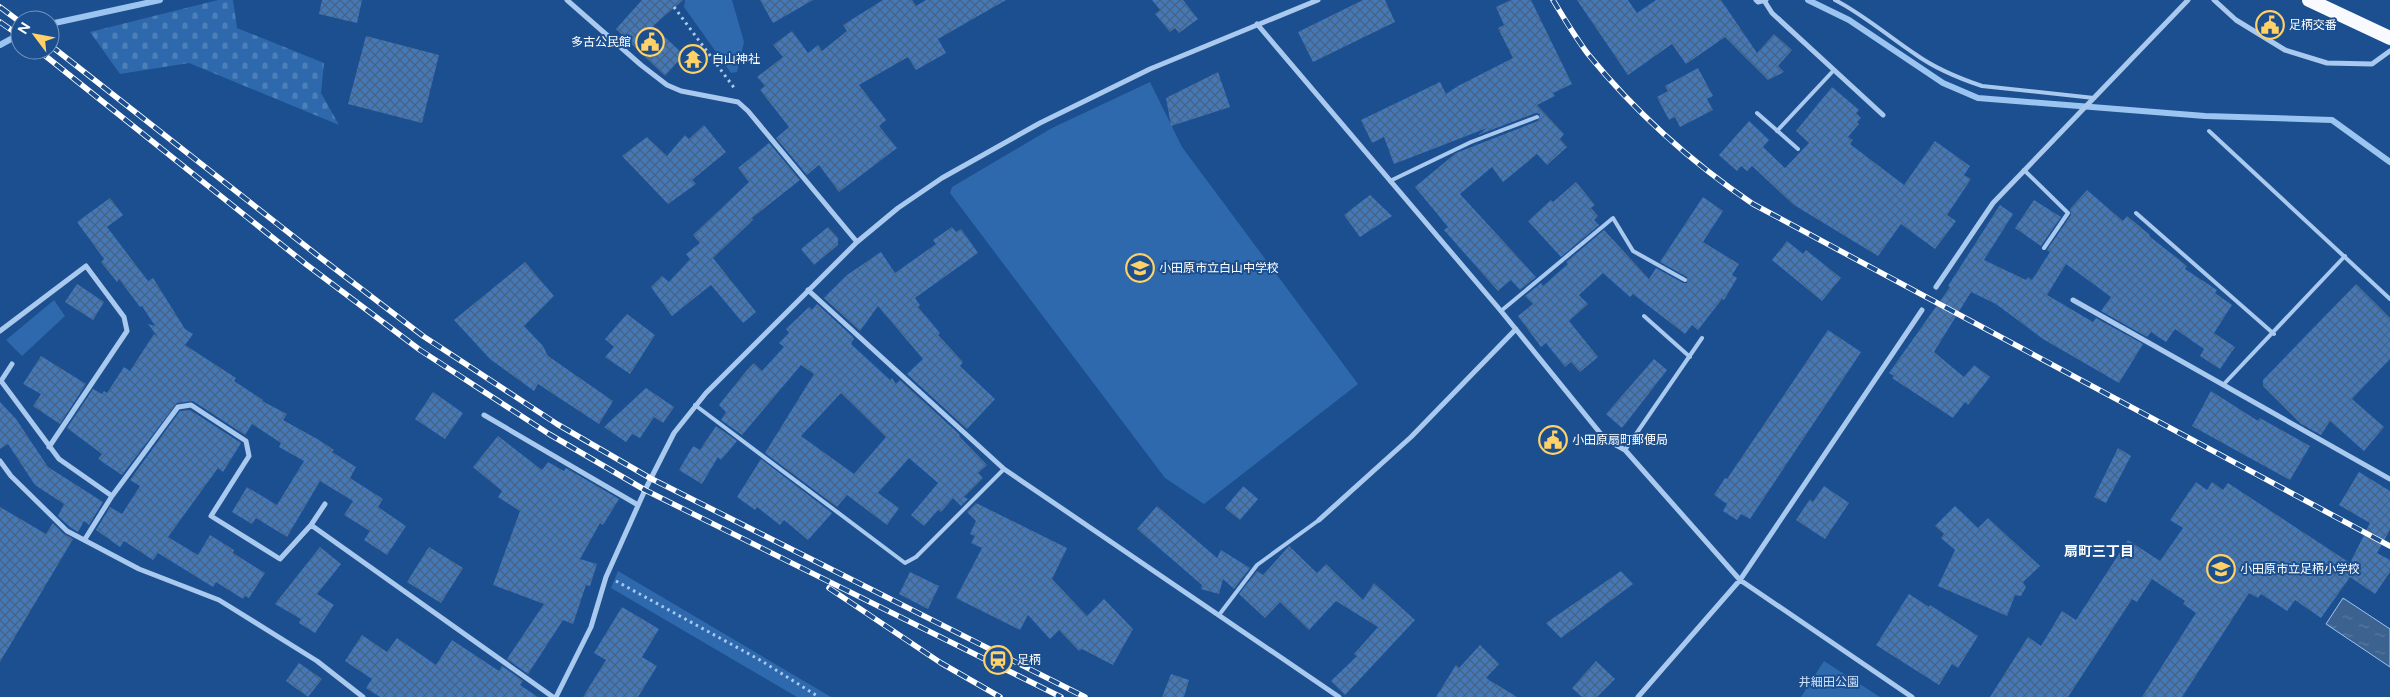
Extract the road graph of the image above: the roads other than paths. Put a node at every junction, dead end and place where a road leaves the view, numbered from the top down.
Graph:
1 (567, 0) edge
2 (1318, 0) edge
3 (1756, 0) edge
4 (1835, 0) edge
5 (2188, 0) edge
6 (2214, 0) edge
7 (2309, 0) edge
8 (1765, 1) edge
9 (1257, 24) junction
10 (2390, 38) edge
11 (2390, 51) edge
12 (1834, 70) junction
13 (2094, 98) junction
14 (1757, 113) dead end
15 (1883, 115) dead end
16 (1537, 117) dead end
17 (1777, 131) junction
18 (2210, 131) dead end
19 (1798, 149) dead end
20 (2024, 170) junction
21 (1390, 182) junction
22 (2136, 212) dead end
23 (857, 242) junction
24 (2044, 248) dead end
25 (2345, 256) junction
26 (1685, 280) dead end
27 (1936, 287) dead end
28 (808, 290) junction
29 (2390, 299) edge
30 (2073, 300) dead end
31 (1922, 310) dead end
32 (1501, 311) junction
33 (1644, 316) dead end
34 (1516, 330) junction
35 (0, 331) edge
36 (2274, 334) junction
37 (1702, 338) dead end
38 (1690, 357) junction
39 (12, 364) dead end
40 (2223, 385) junction
41 (695, 405) junction
42 (484, 414) dead end
43 (49, 447) junction
44 (1625, 450) junction
45 (0, 462) edge
46 (1004, 469) junction
47 (2390, 479) edge
48 (112, 496) junction
49 (325, 504) dead end
50 (638, 505) junction
51 (1318, 520) joint
52 (312, 526) junction
53 (85, 539) junction
54 (1740, 580) junction
55 (1219, 615) junction
56 (363, 697) edge
57 (554, 697) edge
58 (1339, 697) edge
59 (1638, 697) edge
60 (1912, 697) edge

1 - 23 street
2 - 9 street
3 - 8 street
4 - 13 lane
5 - 13 street
6 - 11 street
7 - 10 highway
8 - 12 street
9 - 21 street
9 - 23 street
12 - 15 street
12 - 17 lane
13 - 20 street
14 - 17 lane
16 - 21 lane
17 - 19 lane
18 - 25 lane
20 - 24 lane
20 - 27 street
21 - 32 street
22 - 36 lane
23 - 28 street
25 - 29 lane
25 - 36 lane
26 - 32 lane
28 - 41 street
28 - 46 street
30 - 40 street
31 - 54 street
32 - 34 street
33 - 38 lane
34 - 44 street
34 - 51 street
35 - 43 street
36 - 40 lane
37 - 38 lane
38 - 44 lane
39 - 43 street
40 - 47 street
41 - 46 lane
41 - 50 street
42 - 50 street
43 - 48 street
44 - 54 street
45 - 53 street
46 - 55 street
48 - 52 street
48 - 53 street
49 - 52 street
50 - 57 street
51 - 55 lane
52 - 57 street
53 - 56 street
54 - 59 street
54 - 60 street
55 - 58 street

